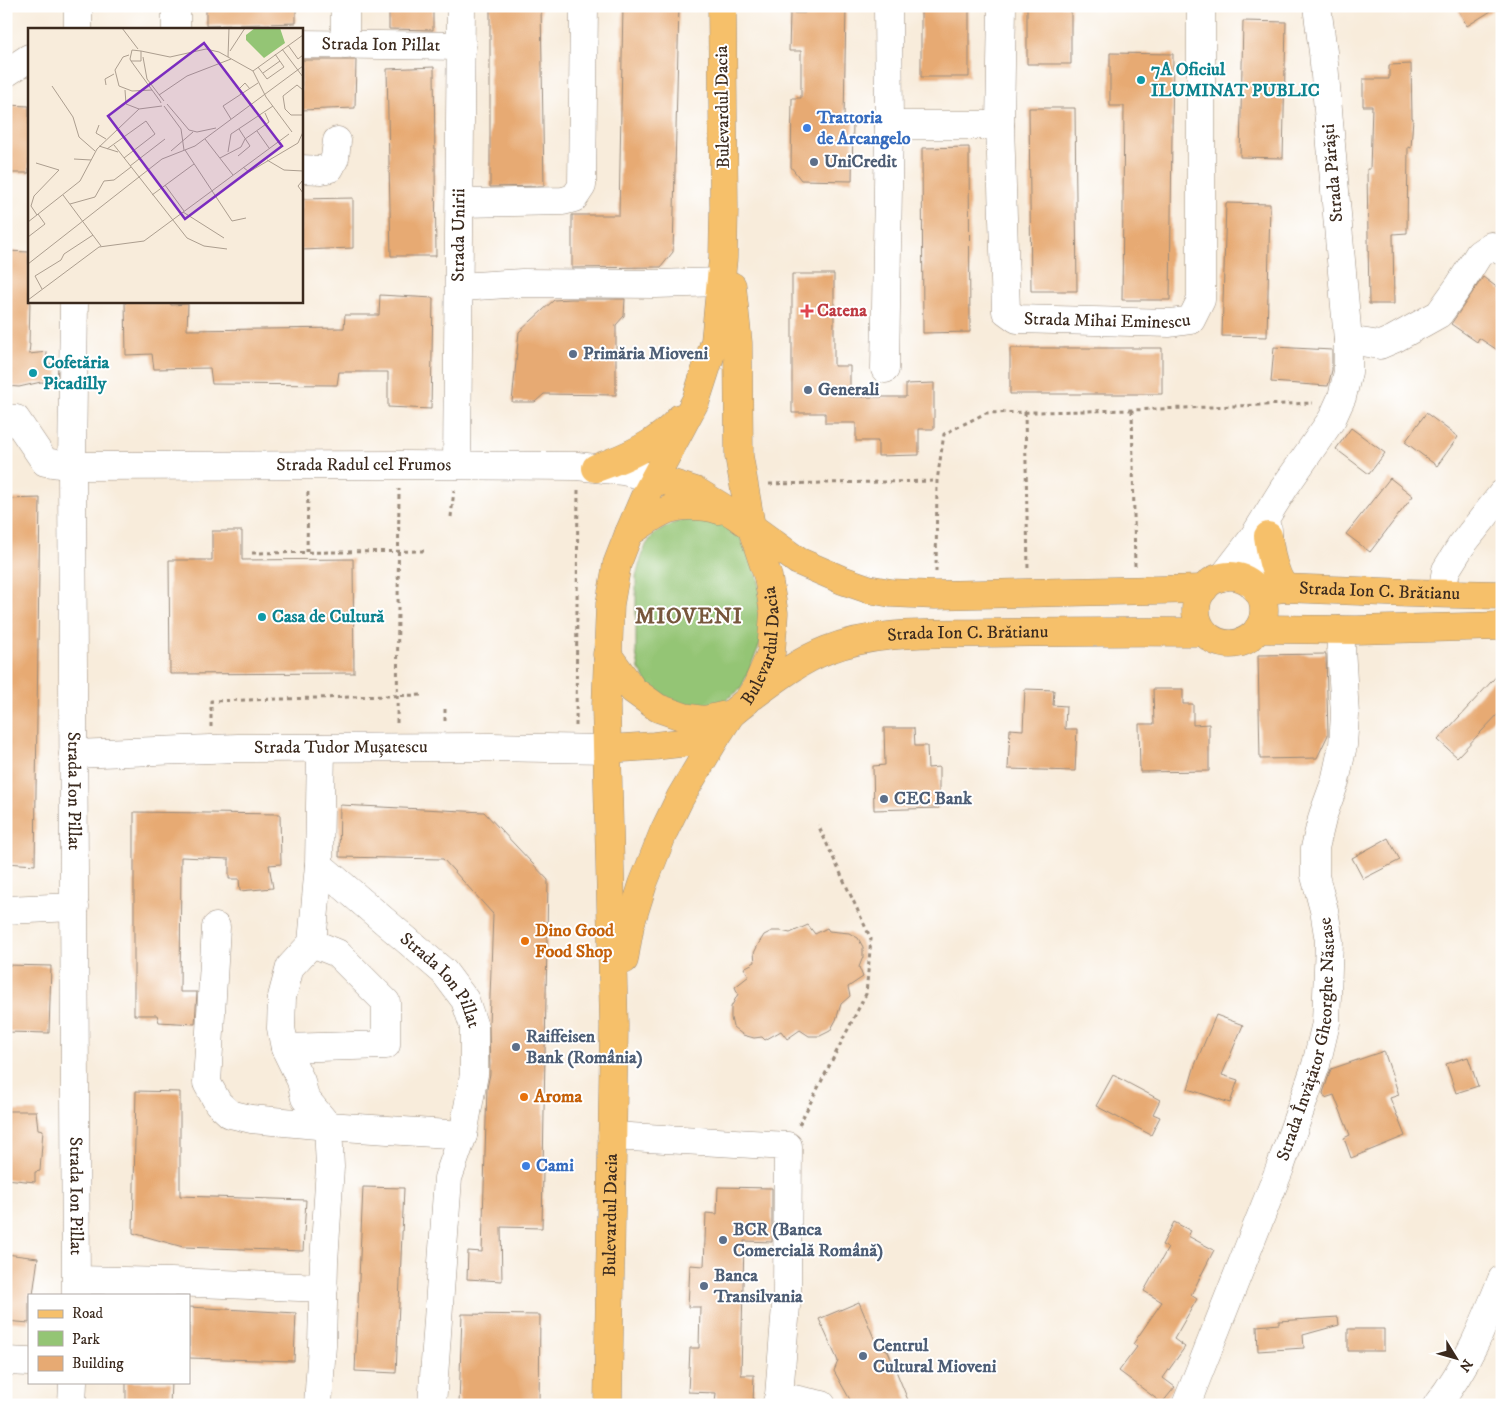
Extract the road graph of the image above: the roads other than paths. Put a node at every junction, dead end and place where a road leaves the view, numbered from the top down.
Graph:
1 (78, 6) edge
2 (176, 6) edge
3 (345, 6) edge
4 (461, 6) edge
5 (584, 6) edge
6 (722, 6) edge
7 (888, 6) edge
8 (1002, 6) edge
9 (1201, 6) edge
10 (1317, 6) edge
11 (78, 28) edge
12 (176, 28) edge
13 (302, 44) edge
14 (345, 45) junction
15 (462, 46) junction
16 (28, 59) edge
17 (6, 72) edge
18 (889, 125) junction
19 (1000, 125) junction
20 (337, 141) dead end
21 (302, 169) edge
22 (461, 203) junction
23 (724, 207) junction
24 (1502, 250) edge
25 (721, 282) junction
26 (460, 287) junction
27 (74, 302) edge
28 (1348, 340) junction
29 (885, 370) dead end
30 (696, 400) junction
31 (6, 418) edge
32 (457, 465) junction
33 (72, 466) junction
34 (586, 467) junction
35 (655, 478) junction
36 (1502, 494) edge
37 (743, 521) junction
38 (1268, 525) junction
39 (629, 532) junction
40 (1213, 583) junction
41 (1265, 589) junction
42 (1442, 594) junction
43 (1502, 595) edge
44 (1502, 626) edge
45 (1258, 629) junction
46 (1340, 630) junction
47 (1204, 632) junction
48 (607, 654) junction
49 (740, 707) junction
50 (715, 739) junction
51 (321, 748) junction
52 (608, 749) junction
53 (73, 754) junction
54 (319, 865) junction
55 (75, 907) junction
56 (6, 910) edge
57 (216, 927) dead end
58 (312, 942) junction
59 (614, 1026) junction
60 (285, 1048) junction
61 (328, 1126) junction
62 (463, 1135) junction
63 (612, 1136) junction
64 (1502, 1279) edge
65 (76, 1287) edge
66 (324, 1288) junction
67 (6, 1361) edge
68 (28, 1362) edge
69 (73, 1384) edge
70 (777, 1400) edge
71 (72, 1405) edge
72 (318, 1405) edge
73 (432, 1405) edge
74 (608, 1405) edge
75 (822, 1405) edge
76 (1186, 1405) edge
77 (1437, 1405) edge

1 - 11 street
2 - 12 street
3 - 14 street
4 - 15 street, Strada Unirii
5 - 22 street
6 - 23 main road, Bulevardul Dacia
7 - 18 street
8 - 19 street
9 - 19 street, Strada Mihai Eminescu
10 - 28 street, Strada Părăști
13 - 14 street, Strada Ion Pillat
14 - 15 street, Strada Ion Pillat
15 - 22 street, Strada Unirii
16 - 17 street
18 - 19 street
18 - 29 street
20 - 21 street
22 - 26 street, Strada Unirii
23 - 25 main road, Bulevardul Dacia
23 - 37 main road, Bulevardul Dacia
24 - 28 street
25 - 26 street
25 - 30 main road, Bulevardul Dacia
26 - 32 street, Strada Unirii
27 - 33 street, Strada Ion Pillat
28 - 38 street, Strada Părăști
30 - 34 main road
30 - 35 main road, Bulevardul Dacia
31 - 33 street, Strada Radul cel Frumos
32 - 33 street, Strada Radul cel Frumos
32 - 34 street, Strada Radul cel Frumos
33 - 53 street, Strada Ion Pillat
34 - 35 street, Strada Radul cel Frumos
35 - 37 main road
35 - 39 main road, Bulevardul Dacia
36 - 42 street
37 - 39 main road
37 - 40 main road
37 - 49 main road, Bulevardul Dacia
38 - 40 street, Strada Părăști
38 - 41 main road
39 - 48 main road, Bulevardul Dacia
40 - 41 main road
40 - 47 main road
41 - 42 main road, Strada Ion C. Brătianu
41 - 45 main road
42 - 43 main road, Strada Ion C. Brătianu
44 - 46 main road, Strada Ion C. Brătianu
45 - 46 main road, Strada Ion C. Brătianu
45 - 47 main road
46 - 76 street, Strada Învățător Gheorghe Năstase
47 - 49 main road, Strada Ion C. Brătianu
48 - 49 main road
48 - 52 main road, Bulevardul Dacia
49 - 50 main road, Bulevardul Dacia
50 - 52 main road
50 - 59 main road, Bulevardul Dacia
51 - 52 street, Strada Tudor Mușatescu
51 - 53 street, Strada Tudor Mușatescu
51 - 54 street
52 - 59 main road, Bulevardul Dacia
53 - 55 street, Strada Ion Pillat
54 - 58 street
54 - 62 street, Strada Ion Pillat
55 - 56 street
55 - 65 street, Strada Ion Pillat
57 - 61 street
58 - 60 street
58 - 60 street
59 - 63 main road, Bulevardul Dacia
60 - 61 street
61 - 62 street
61 - 66 street
62 - 73 street, Strada Ion Pillat
63 - 70 street
63 - 74 main road, Bulevardul Dacia
64 - 77 street
65 - 66 street, Strada Ion Pillat
66 - 72 street
67 - 68 street
69 - 71 street
70 - 75 street

